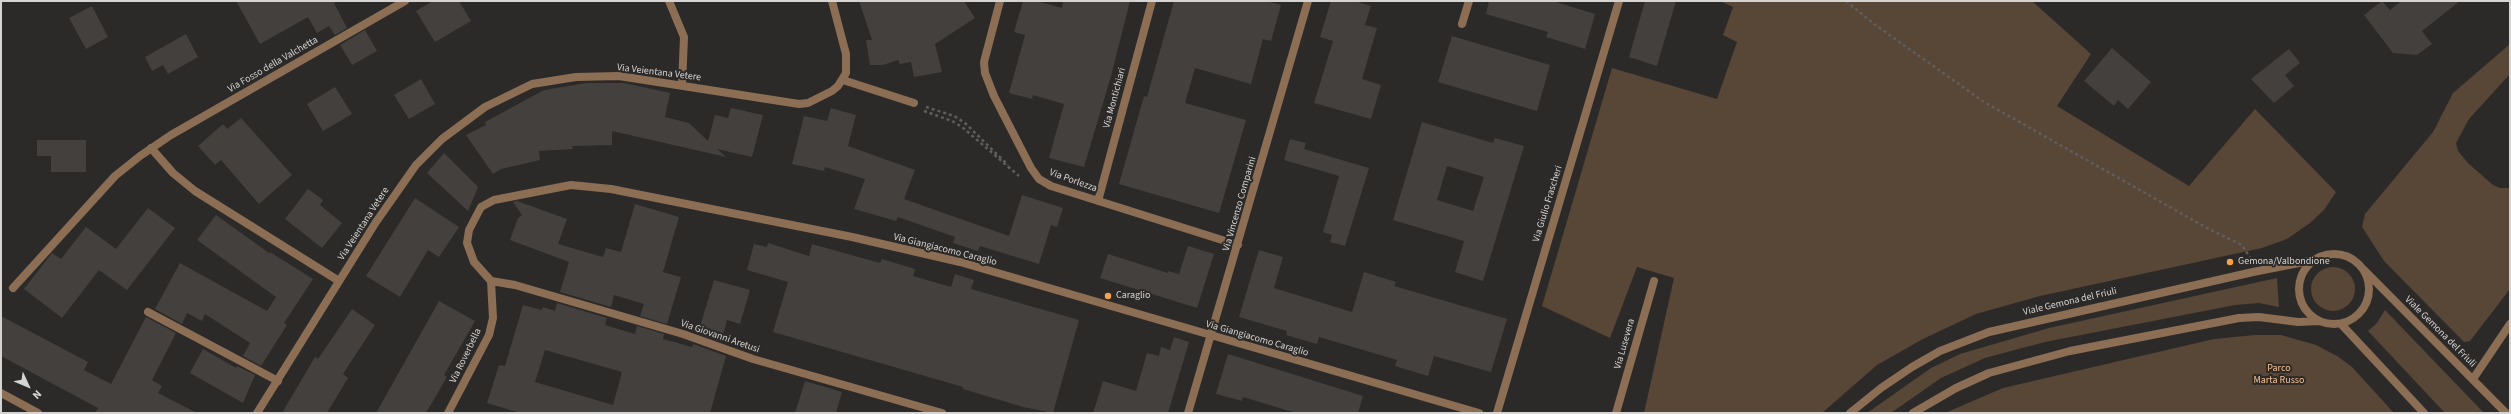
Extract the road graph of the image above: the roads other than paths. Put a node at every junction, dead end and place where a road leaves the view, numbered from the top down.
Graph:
1 (405, 1) edge
2 (669, 1) edge
3 (832, 1) edge
4 (1000, 1) edge
5 (1152, 1) edge
6 (1308, 1) edge
7 (1469, 1) edge
8 (1619, 1) edge
9 (1462, 24) dead end
10 (843, 80) junction
11 (682, 85) junction
12 (914, 103) road end
13 (151, 148) junction
14 (1098, 201) junction
15 (1238, 245) junction
16 (2314, 260) junction
17 (2360, 266) junction
18 (339, 281) junction
19 (491, 281) junction
20 (1654, 281) dead end
21 (13, 288) dead end
22 (148, 312) dead end
23 (2319, 321) junction
24 (2340, 324) junction
25 (2510, 324) edge
26 (1211, 336) junction
27 (2473, 379) junction
28 (278, 381) junction
29 (1, 394) edge
30 (38, 413) edge
31 (257, 413) edge
32 (448, 413) edge
33 (942, 413) edge
34 (1188, 413) edge
35 (1479, 413) edge
36 (1496, 413) edge
37 (1616, 413) edge
38 (1850, 413) edge
39 (1913, 413) edge
40 (2424, 413) edge
41 (2506, 413) edge

1 - 13 street, Via Fosso della Valchetta
2 - 11 street
3 - 10 street
4 - 14 street, Via Porlezza
5 - 14 street, Via Montichiari
6 - 15 street, Via Vincenzo Comparini
7 - 9 street
8 - 36 street, Via Giulio Frascheri
10 - 11 street, Via Veientana Vetere
10 - 12 street
11 - 18 street, Via Veientana Vetere
13 - 18 street
13 - 21 street, Via Fosso della Valchetta
14 - 15 street, Via Porlezza
15 - 26 street, Via Vincenzo Comparini
16 - 17 street
16 - 23 street
16 - 38 street, Viale Gemona del Friuli
17 - 24 street
17 - 27 street, Viale Gemona del Friuli
18 - 28 street, Via Veientana Vetere
19 - 26 street, Via Giangiacomo Caraglio
19 - 32 street, Via Roverbella
19 - 33 street, Via Giovanni Aretusi
20 - 37 street, Via Lusevera
22 - 28 street
23 - 24 street
23 - 39 street
24 - 40 street
25 - 27 street
26 - 34 street, Via Vincenzo Comparini
26 - 35 street, Via Giangiacomo Caraglio
27 - 41 street, Viale Gemona del Friuli
28 - 31 street, Via Veientana Vetere
29 - 30 street

